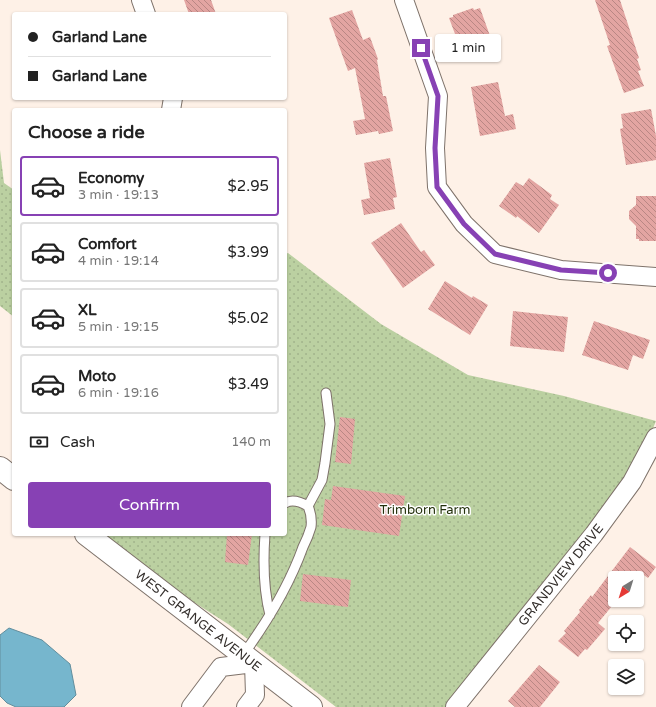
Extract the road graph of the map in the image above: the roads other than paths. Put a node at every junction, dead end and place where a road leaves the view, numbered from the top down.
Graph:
1 (141, 0) edge
2 (404, 0) edge
3 (145, 12) edge
4 (656, 277) edge
5 (326, 393) dead end
6 (656, 437) edge
7 (0, 468) edge
8 (12, 477) edge
9 (287, 502) edge
10 (308, 506) junction
11 (89, 536) edge
12 (265, 536) edge
13 (270, 615) junction
14 (248, 659) junction
15 (191, 707) edge
16 (246, 707) edge
17 (310, 707) edge
18 (455, 707) edge

1 - 3 street
2 - 4 street
5 - 10 lane
6 - 18 street, GRANDVIEW DRIVE
7 - 8 street
9 - 10 lane
10 - 13 lane
11 - 14 street, WEST GRANGE AVENUE
12 - 13 lane
13 - 14 lane
14 - 15 street
14 - 16 street
14 - 17 street, WEST GRANGE AVENUE

